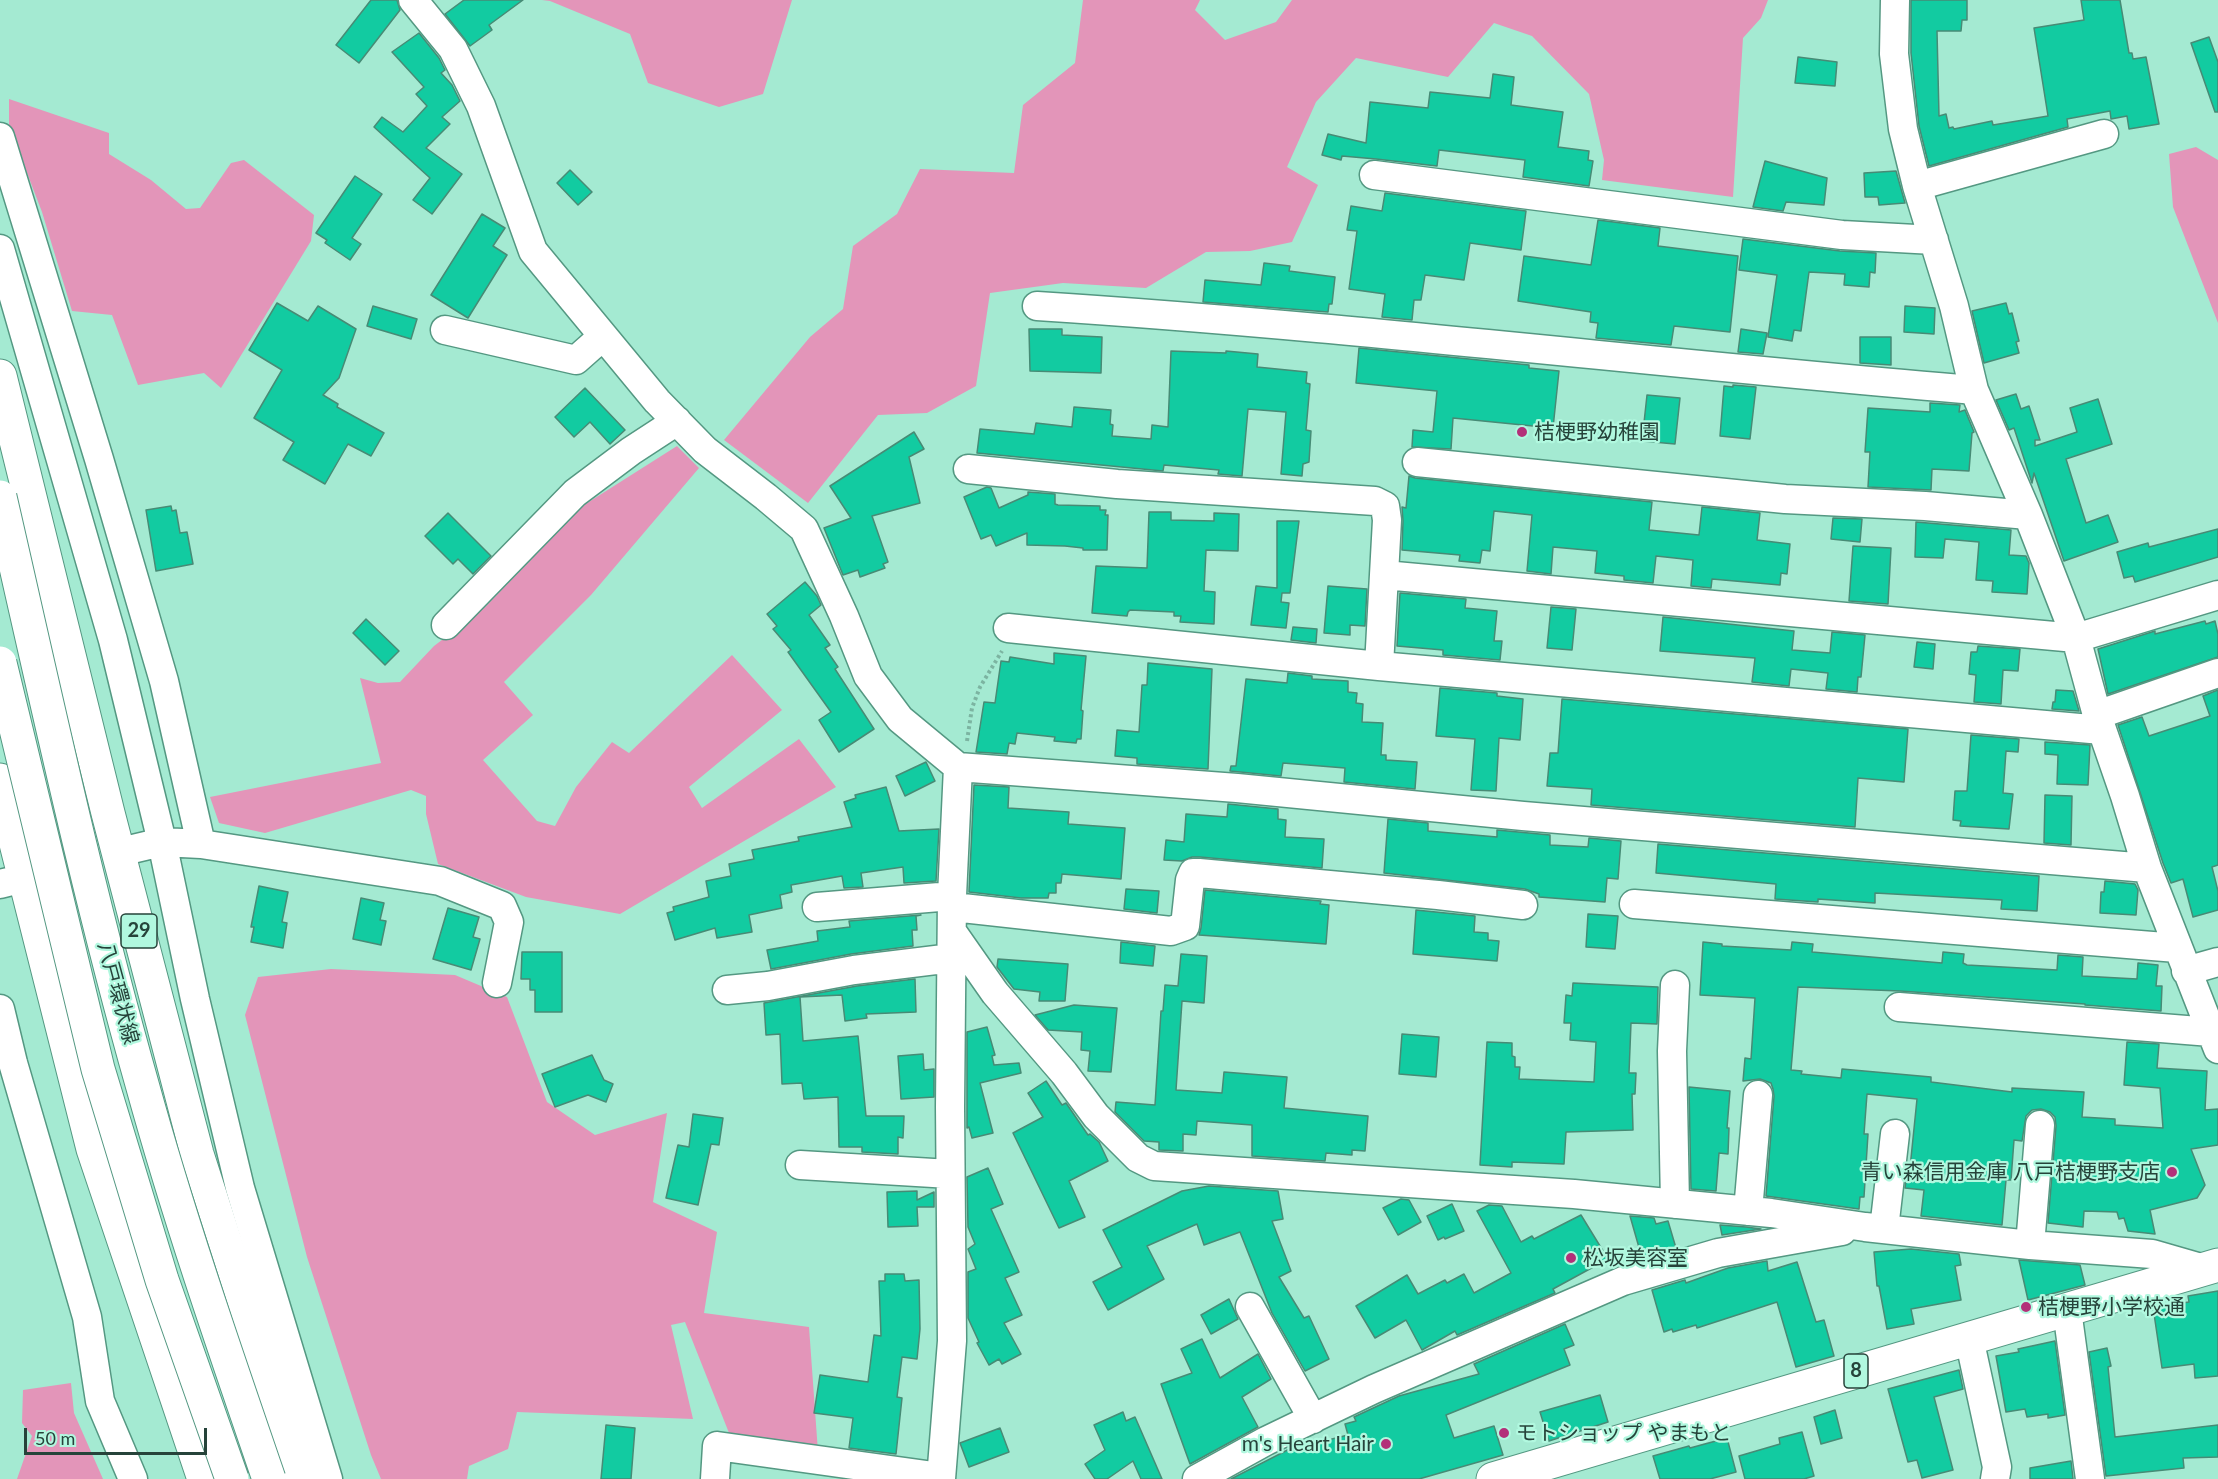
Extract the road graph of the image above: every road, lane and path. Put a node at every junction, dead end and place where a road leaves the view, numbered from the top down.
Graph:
1 (413, 0) edge
2 (1895, 0) edge
3 (2104, 134) dead end
4 (0, 137) edge
5 (1374, 175) dead end
6 (1917, 186) junction
7 (1934, 240) junction
8 (0, 249) edge
9 (1037, 306) dead end
10 (445, 330) dead end
11 (602, 337) junction
12 (0, 376) edge
13 (1974, 390) junction
14 (676, 421) junction
15 (99, 459) junction
16 (1417, 462) dead end
17 (65, 468) junction
18 (968, 469) dead end
19 (0, 497) edge
20 (2028, 514) junction
21 (1384, 575) junction
22 (2218, 595) edge
23 (446, 624) dead end
24 (1008, 628) joint
25 (2076, 638) junction
26 (0, 663) edge
27 (1379, 666) junction
28 (2218, 673) edge
29 (2100, 723) junction
30 (958, 767) junction
31 (0, 780) edge
32 (162, 842) junction
33 (201, 844) junction
34 (124, 851) dead end
35 (2147, 868) junction
36 (1634, 904) dead end
37 (1523, 905) dead end
38 (817, 907) dead end
39 (952, 924) junction
40 (2182, 960) junction
41 (2218, 962) edge
42 (497, 983) dead end
43 (1675, 985) dead end
44 (727, 990) dead end
45 (1899, 1007) dead end
46 (0, 1009) edge
47 (2214, 1041) edge
48 (1758, 1095) dead end
49 (2040, 1125) dead end
50 (1895, 1134) dead end
51 (800, 1166) dead end
52 (950, 1174) junction
53 (1676, 1204) junction
54 (1748, 1211) junction
55 (1875, 1228) junction
56 (2030, 1245) junction
57 (2211, 1267) edge
58 (1250, 1307) dead end
59 (2067, 1310) junction
60 (1969, 1338) junction
61 (1312, 1419) junction
62 (941, 1478) edge
63 (133, 1479) edge
64 (204, 1479) edge
65 (232, 1479) edge
66 (269, 1479) edge
67 (303, 1479) edge
68 (328, 1479) edge
69 (715, 1479) edge
70 (1197, 1479) edge
71 (1493, 1479) edge
72 (1995, 1479) edge
73 (2090, 1479) edge

1 - 11 street
2 - 6 street
3 - 6 street
4 - 15 street
5 - 7 street
6 - 7 street
7 - 13 street
8 - 17 street
9 - 13 street
10 - 11 street
11 - 14 street
12 - 67 main road, 29
13 - 20 street
14 - 23 street
14 - 30 street
15 - 17 street
15 - 33 street
16 - 20 street
17 - 32 street
18 - 21 street
19 - 66 main road, 八戸環状線 / 29, bridge
20 - 25 street
21 - 25 street
21 - 27 street
22 - 25 street
24 - 27 street
24 - 30 path
25 - 29 street
26 - 65 main road, 八戸環状線, bridge
27 - 29 street
28 - 29 street
29 - 35 street
30 - 35 street
30 - 39 street
31 - 64 main road
32 - 33 street
32 - 34 street
32 - 68 street
33 - 42 street
35 - 40 street
36 - 40 street
37 - 39 street
38 - 39 street
39 - 44 street
39 - 52 street
39 - 53 street
40 - 41 street
40 - 47 street
43 - 53 street
45 - 47 street
46 - 63 street
48 - 54 street
49 - 56 street
50 - 55 street
51 - 52 street
52 - 62 street
53 - 54 street
54 - 55 street
55 - 56 street
55 - 61 street
56 - 57 street
57 - 59 main road, 8
58 - 61 street
59 - 60 main road, 8
59 - 73 street
60 - 71 main road, 8
60 - 72 street
61 - 70 street
62 - 69 street

